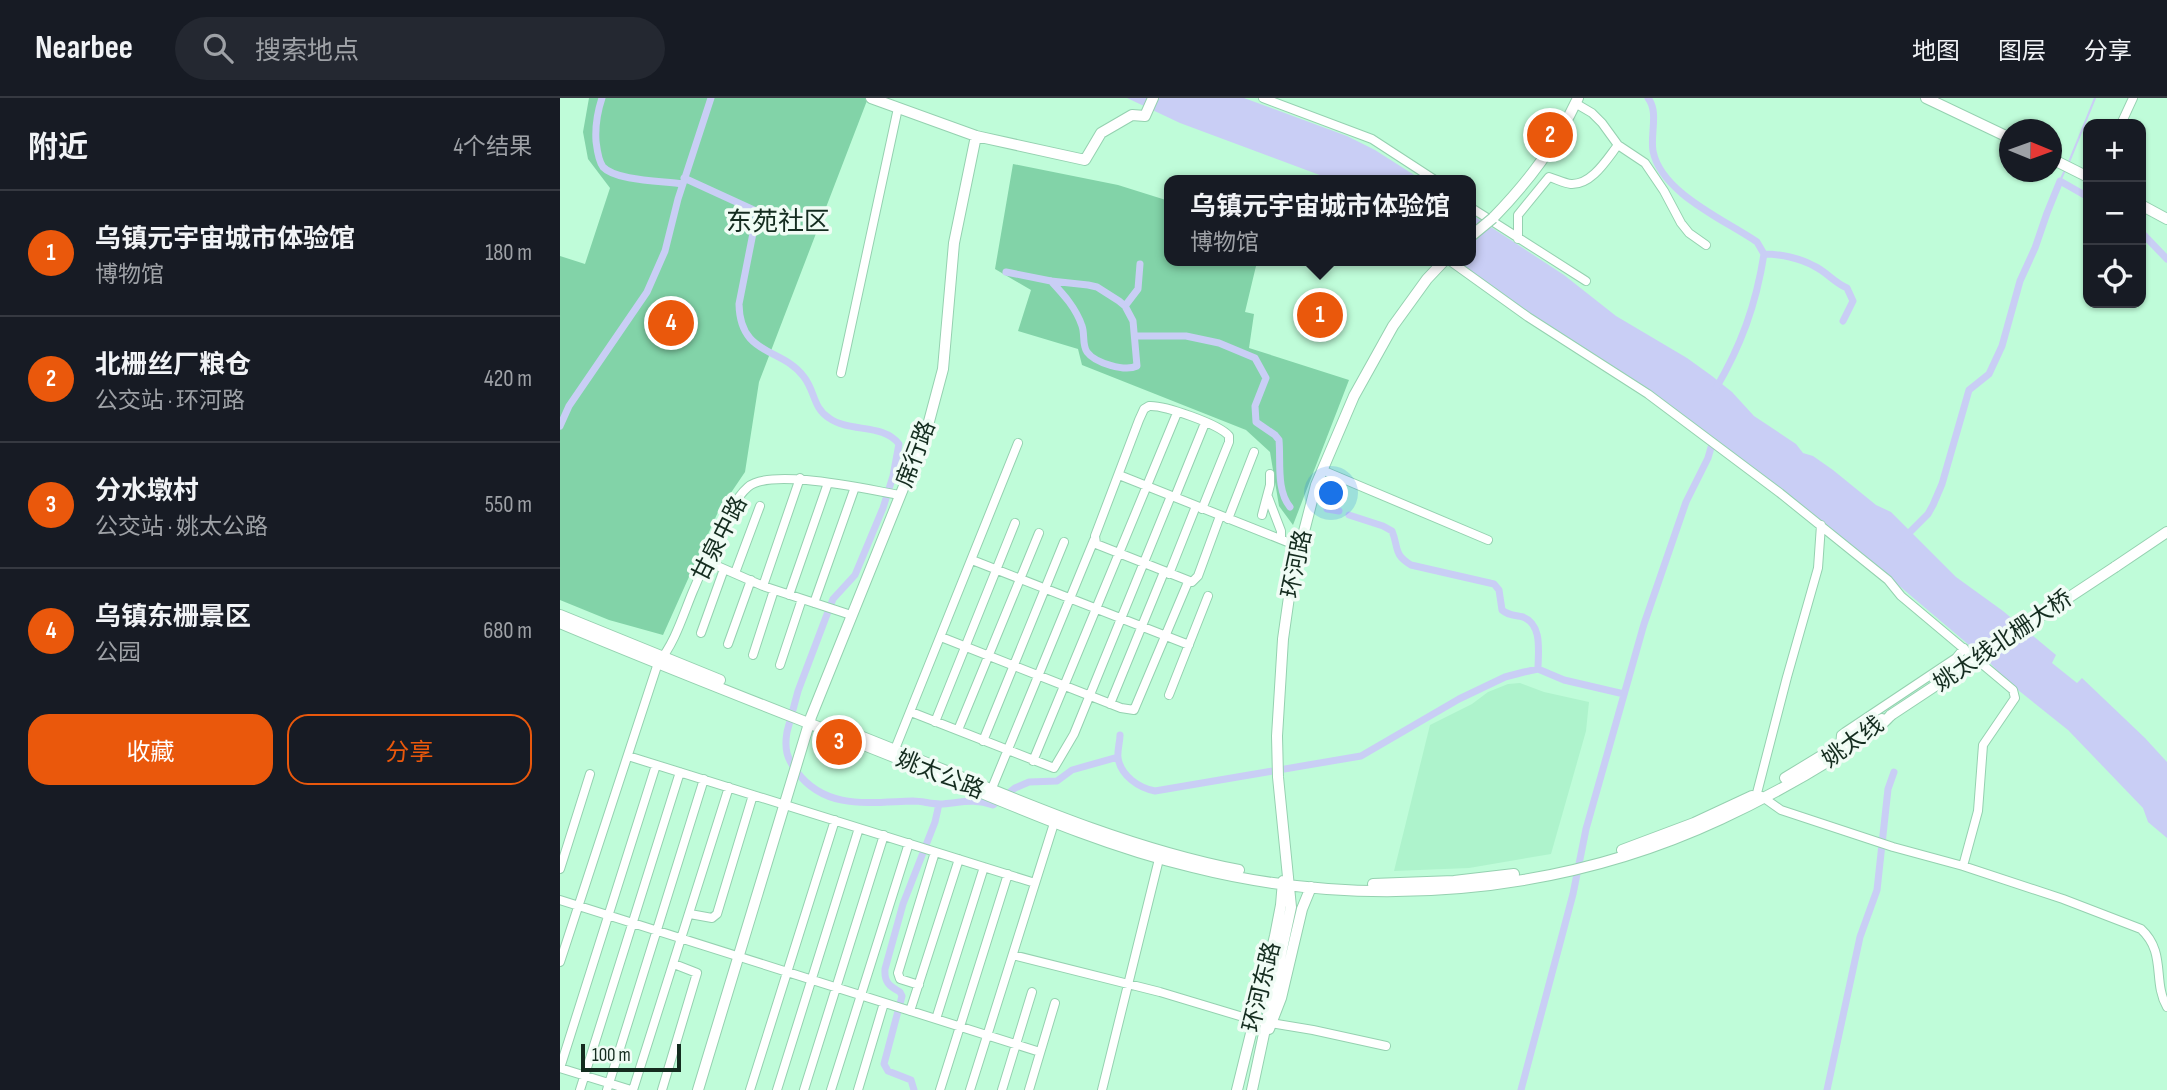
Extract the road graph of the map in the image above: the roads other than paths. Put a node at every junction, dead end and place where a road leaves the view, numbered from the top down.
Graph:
1 (871, 98) edge
2 (1153, 98) edge
3 (1263, 98) edge
4 (1926, 98) edge
5 (2133, 98) edge
6 (1576, 101) edge
7 (898, 108) junction
8 (2123, 119) edge
9 (1999, 133) edge
10 (976, 136) junction
11 (1618, 145) junction
12 (2062, 164) edge
13 (2083, 174) edge
14 (1427, 175) edge
15 (2146, 208) edge
16 (1476, 210) edge
17 (2167, 219) edge
18 (1476, 233) edge
19 (1518, 239) junction
20 (1706, 245) dead end
21 (1440, 266) edge
22 (1457, 266) edge
23 (1586, 281) dead end
24 (841, 373) dead end
25 (1177, 413) junction
26 (1205, 423) junction
27 (1018, 443) dead end
28 (1254, 452) dead end
29 (1322, 470) junction
30 (1270, 474) dead end
31 (1119, 475) junction
32 (800, 478) junction
33 (828, 483) junction
34 (1146, 486) junction
35 (855, 487) junction
36 (897, 494) junction
37 (1173, 497) junction
38 (1268, 497) junction
39 (760, 506) dead end
40 (1199, 507) junction
41 (1262, 515) dead end
42 (1224, 517) junction
43 (1015, 523) dead end
44 (1821, 525) junction
45 (1039, 533) dead end
46 (2167, 533) edge
47 (1282, 539) junction
48 (1094, 540) junction
49 (1489, 540) dead end
50 (1064, 542) dead end
51 (1300, 547) junction
52 (1119, 554) junction
53 (972, 560) junction
54 (706, 561) junction
55 (1143, 564) junction
56 (724, 569) junction
57 (996, 569) junction
58 (735, 573) junction
59 (1166, 573) junction
60 (1021, 579) junction
61 (751, 580) junction
62 (1188, 582) junction
63 (763, 586) junction
64 (1045, 589) junction
65 (774, 590) junction
66 (789, 594) junction
67 (1208, 596) dead end
68 (1070, 598) junction
69 (802, 599) junction
70 (818, 604) junction
71 (1096, 609) junction
72 (560, 615) edge
73 (852, 615) junction
74 (1121, 618) junction
75 (560, 623) edge
76 (1142, 627) junction
77 (702, 633) dead end
78 (941, 636) junction
79 (1166, 636) junction
80 (729, 645) dead end
81 (1189, 645) junction
82 (965, 646) junction
83 (1964, 648) junction
84 (753, 655) dead end
85 (989, 656) junction
86 (661, 659) junction
87 (780, 665) dead end
88 (1014, 665) junction
89 (1038, 675) junction
90 (1064, 685) junction
91 (1169, 695) dead end
92 (1090, 696) junction
93 (1110, 704) junction
94 (911, 712) junction
95 (1891, 715) junction
96 (810, 720) junction
97 (936, 722) junction
98 (958, 730) junction
99 (983, 741) junction
100 (1840, 746) junction
101 (1007, 751) junction
102 (894, 753) junction
103 (628, 756) junction
104 (1033, 761) junction
105 (656, 765) junction
106 (680, 772) junction
107 (590, 774) dead end
108 (704, 779) junction
109 (729, 787) junction
110 (991, 791) junction
111 (754, 795) junction
112 (1760, 796) junction
113 (783, 805) junction
114 (1056, 818) junction
115 (835, 820) junction
116 (859, 828) junction
117 (884, 835) junction
118 (913, 844) junction
119 (932, 850) junction
120 (1160, 855) junction
121 (959, 859) junction
122 (1963, 866) junction
123 (984, 867) junction
124 (560, 869) edge
125 (1558, 870) junction
126 (1008, 874) junction
127 (1286, 881) junction
128 (1035, 883) junction
129 (1311, 887) junction
130 (560, 900) edge
131 (578, 906) junction
132 (690, 914) junction
133 (608, 915) junction
134 (633, 923) junction
135 (656, 930) junction
136 (682, 939) junction
137 (1013, 955) junction
138 (739, 957) junction
139 (560, 962) edge
140 (674, 964) junction
141 (787, 972) junction
142 (812, 980) junction
143 (1128, 984) junction
144 (919, 985) junction
145 (836, 987) junction
146 (1032, 992) dead end
147 (861, 995) junction
148 (1055, 1003) dead end
149 (888, 1004) junction
150 (2167, 1007) edge
151 (908, 1010) junction
152 (936, 1019) junction
153 (1253, 1020) junction
154 (960, 1027) junction
155 (987, 1035) junction
156 (1264, 1041) junction
157 (1016, 1044) junction
158 (1386, 1046) dead end
159 (1040, 1052) junction
160 (560, 1068) edge
161 (585, 1076) junction
162 (608, 1087) edge
163 (580, 1090) edge
164 (632, 1090) edge
165 (662, 1090) edge
166 (698, 1090) edge
167 (750, 1090) edge
168 (777, 1090) edge
169 (804, 1090) edge
170 (831, 1090) edge
171 (858, 1090) edge
172 (940, 1090) edge
173 (970, 1090) edge
174 (1002, 1090) edge
175 (1029, 1090) edge
176 (1102, 1090) edge
177 (1237, 1090) edge
178 (1252, 1090) edge

1 - 7 street
2 - 10 street
3 - 14 street
4 - 9 street
5 - 8 street
6 - 11 street
6 - 18 street, bridge
7 - 10 street
7 - 24 street
10 - 36 street, 席行路
11 - 19 street
11 - 20 street
12 - 13 street
15 - 17 street
16 - 19 street
19 - 23 street
21 - 29 street, 环河路
22 - 44 street
25 - 26 street
25 - 31 street
25 - 34 street
26 - 37 street
26 - 40 street
27 - 53 street
28 - 42 street
29 - 49 street
29 - 51 street, 环河路
30 - 38 street
31 - 34 street
31 - 48 street
32 - 33 street, 甘泉中路
32 - 54 street, 甘泉中路
32 - 63 street
33 - 35 street, 甘泉中路
33 - 66 street
34 - 37 street
34 - 52 street
35 - 36 street, 甘泉中路
35 - 70 street
36 - 73 street, 席行路
37 - 40 street
37 - 55 street
38 - 41 street
38 - 47 street
39 - 58 street
40 - 42 street
40 - 59 street
42 - 47 street
42 - 62 street
43 - 57 street
44 - 83 street
44 - 112 street
45 - 60 street
46 - 95 street, 姚太线北栅大桥, bridge
47 - 51 street
48 - 52 street
48 - 68 street
50 - 64 street
51 - 127 street, 环河路
52 - 55 street
52 - 71 street
53 - 57 street
53 - 78 street
54 - 56 street
54 - 86 street, 甘泉中路
55 - 59 street
55 - 74 street
56 - 58 street
56 - 77 street
57 - 60 street
57 - 82 street
58 - 61 street
59 - 62 street
59 - 76 street
60 - 64 street
60 - 85 street
61 - 63 street
61 - 80 street
62 - 79 street
63 - 65 street
64 - 68 street
64 - 88 street
65 - 66 street
65 - 84 street
66 - 69 street
67 - 81 street
68 - 71 street
68 - 89 street
69 - 70 street
69 - 87 street
70 - 73 street
71 - 74 street
71 - 90 street
72 - 86 street, 姚太公路
73 - 96 street, 席行路
74 - 76 street
74 - 92 street
75 - 86 street, 姚太公路
76 - 79 street
76 - 93 street
78 - 82 street
78 - 94 street
79 - 81 street
79 - 93 street
81 - 91 street
82 - 85 street
82 - 97 street
83 - 100 street
83 - 122 street
85 - 88 street
85 - 98 street
86 - 96 street, 姚太公路
86 - 103 street, 甘泉中路
88 - 89 street
88 - 99 street
89 - 90 street
89 - 101 street
90 - 92 street
90 - 104 street
92 - 93 street
92 - 104 street
94 - 97 street
94 - 102 street
95 - 100 street, 姚太线
95 - 112 street, 姚太线
96 - 102 street, 姚太公路
96 - 113 street, 席行路
97 - 98 street
98 - 99 street
99 - 101 street
100 - 112 street, 姚太线
101 - 104 street
101 - 110 street
102 - 110 street, 姚太公路
103 - 105 street
103 - 131 street, 甘泉中路
105 - 106 street
105 - 133 street
106 - 108 street
106 - 134 street
107 - 124 street
108 - 109 street
108 - 135 street
109 - 111 street
109 - 132 street
110 - 114 street, 姚太公路
111 - 113 street
111 - 132 street
112 - 122 street
112 - 125 street, 姚太线
113 - 115 street
113 - 138 street, 席行路
114 - 120 street, 姚太公路
114 - 128 street
115 - 116 street
115 - 141 street
116 - 117 street
116 - 142 street
117 - 118 street
117 - 145 street
118 - 119 street
118 - 147 street
119 - 121 street
119 - 144 street
120 - 127 street, 姚太公路
120 - 143 street
121 - 123 street
121 - 144 street
122 - 150 street
123 - 126 street
123 - 152 street
125 - 127 street, 姚太线
125 - 129 street, 姚太线
126 - 128 street
126 - 154 street
127 - 129 street, 姚太线
127 - 153 street, 环河东路
127 - 156 street, 环河路
128 - 137 street
129 - 156 street
130 - 131 street
131 - 133 street
131 - 139 street, 甘泉中路
132 - 136 street
133 - 134 street
133 - 160 street
134 - 135 street
134 - 161 street
135 - 136 street
135 - 162 street
136 - 138 street
136 - 140 street
137 - 143 street
137 - 155 street
138 - 141 street
138 - 166 street, 席行路
140 - 164 street
140 - 165 street
141 - 142 street
141 - 167 street
142 - 145 street
142 - 168 street
143 - 153 street
143 - 176 street
144 - 151 street
145 - 147 street
145 - 169 street
146 - 157 street
147 - 149 street
147 - 170 street
148 - 159 street
149 - 151 street
149 - 171 street
151 - 152 street
152 - 154 street
153 - 158 street
153 - 177 street, 环河东路
154 - 155 street
154 - 172 street
155 - 157 street
155 - 173 street
156 - 178 street, 环河路
157 - 159 street
157 - 174 street
159 - 175 street
160 - 161 street
161 - 162 street
161 - 163 street
162 - 164 street

